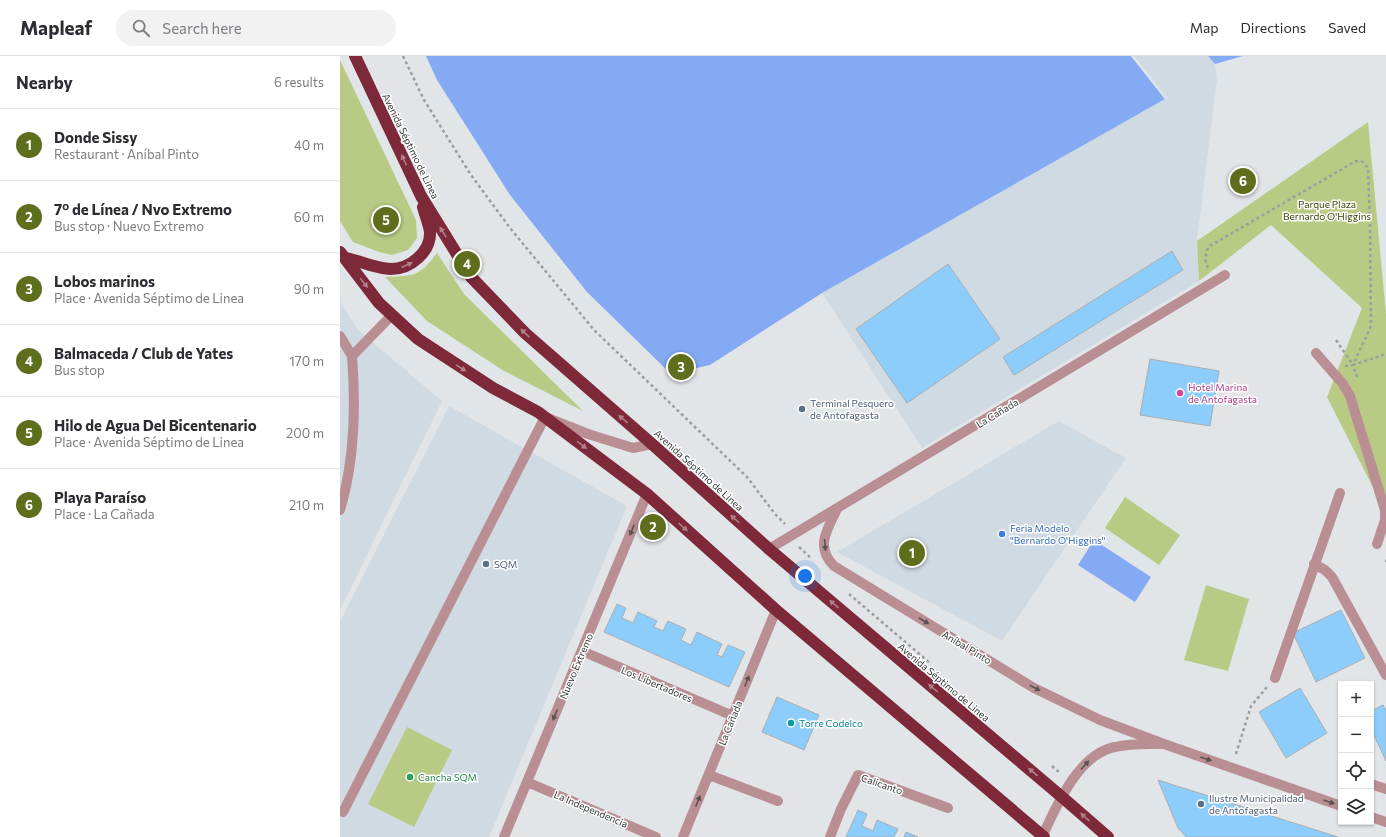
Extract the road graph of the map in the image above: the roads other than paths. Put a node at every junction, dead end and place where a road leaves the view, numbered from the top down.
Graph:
1 (355, 56) edge
2 (420, 196) junction
3 (341, 255) edge
4 (1224, 275) dead end
5 (392, 315) junction
6 (340, 336) edge
7 (1316, 352) dead end
8 (352, 356) junction
9 (545, 417) junction
10 (652, 444) junction
11 (1340, 493) dead end
12 (647, 494) junction
13 (837, 509) junction
14 (340, 510) edge
15 (1377, 544) dead end
16 (769, 549) junction
17 (1314, 564) junction
18 (776, 610) junction
19 (582, 651) junction
20 (1386, 675) edge
21 (1275, 678) road end
22 (733, 716) junction
23 (1164, 744) junction
24 (709, 775) junction
25 (527, 782) junction
26 (1374, 785) edge
27 (1386, 789) edge
28 (1062, 797) junction
29 (778, 801) dead end
30 (1338, 805) edge
31 (948, 808) dead end
32 (343, 812) dead end
33 (1374, 818) edge
34 (1386, 822) edge
35 (640, 834) edge
36 (504, 837) edge
37 (656, 837) edge
38 (683, 837) edge
39 (830, 837) edge
40 (1043, 837) edge
41 (1108, 837) edge

2 -> 1 highway, Avenida Séptimo de Linea
3 -> 2 highway
10 -> 2 highway, Avenida Séptimo de Linea
3 -> 5 highway
4 - 13 street, La Cañada
5 - 8 street
5 -> 9 highway
6 - 8 street
7 - 15 street
8 - 14 street
9 - 10 street
9 -> 12 highway
9 - 32 street
16 -> 10 highway, Avenida Séptimo de Linea
11 - 17 street
12 -> 18 highway
12 -> 19 street, Nuevo Extremo
13 - 16 street, La Cañada
13 -> 23 street, Aníbal Pinto
28 -> 16 highway, Avenida Séptimo de Linea
17 - 20 street
17 - 21 street
22 -> 18 street, La Cañada
18 - 40 highway
19 - 22 street, Los Libertadores
19 -> 25 street, Nuevo Extremo
22 - 24 street, La Cañada
28 -> 23 street, Aníbal Pinto
23 -> 30 street, Aníbal Pinto
24 - 29 street
38 -> 24 street, La Cañada
25 - 35 street, La Independencia
25 - 36 street, Nuevo Extremo
26 - 27 street
28 - 40 street, Aníbal Pinto
41 -> 28 highway, Avenida Séptimo de Linea
31 - 39 street, Calicanto
33 - 34 street
35 - 37 street, La Independencia

